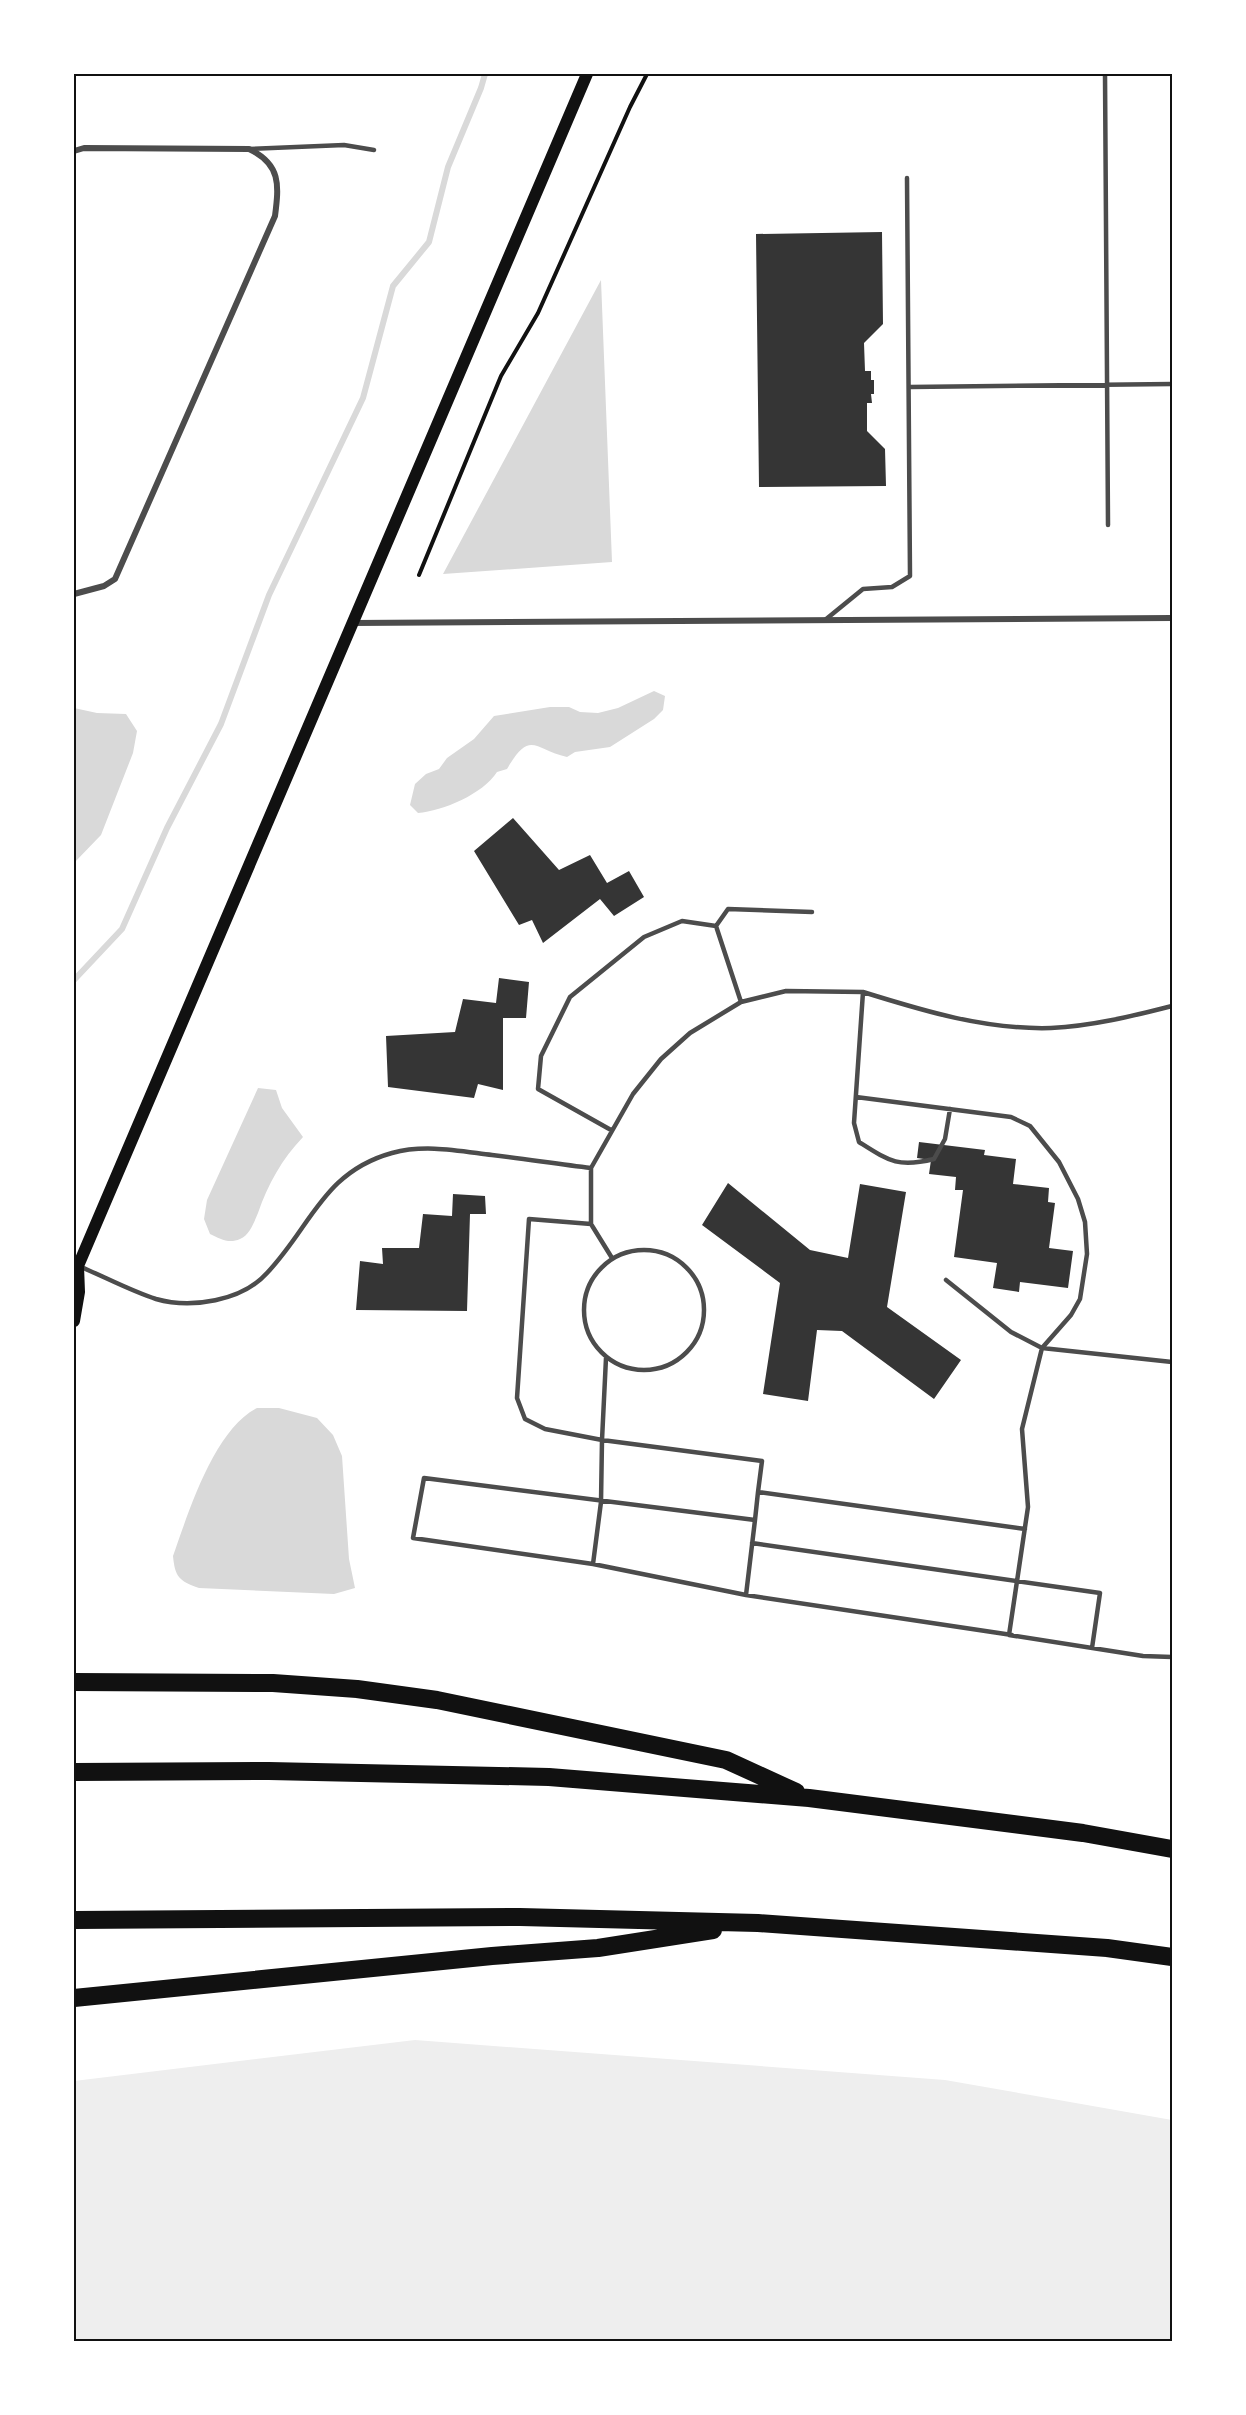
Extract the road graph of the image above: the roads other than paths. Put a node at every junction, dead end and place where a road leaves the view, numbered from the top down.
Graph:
1 (587, 74) edge
2 (1105, 74) edge
3 (249, 149) junction
4 (374, 150) dead end
5 (74, 151) edge
6 (907, 178) dead end
7 (1108, 384) junction
8 (1173, 384) edge
9 (910, 387) junction
10 (1108, 525) dead end
11 (74, 594) edge
12 (1173, 618) edge
13 (824, 621) junction
14 (352, 623) junction
15 (812, 912) dead end
16 (716, 926) junction
17 (863, 992) junction
18 (741, 1002) junction
19 (1173, 1006) edge
20 (856, 1097) junction
21 (950, 1109) junction
22 (611, 1130) junction
23 (591, 1168) junction
24 (591, 1224) junction
25 (612, 1258) junction
26 (76, 1268) edge
27 (946, 1280) dead end
28 (74, 1320) edge
29 (1042, 1348) junction
30 (606, 1358) junction
31 (1173, 1362) edge
32 (602, 1440) junction
33 (758, 1492) junction
34 (601, 1502) junction
35 (755, 1520) junction
36 (1024, 1529) junction
37 (752, 1543) junction
38 (593, 1564) junction
39 (1017, 1581) junction
40 (746, 1595) junction
41 (1012, 1635) junction
42 (1092, 1648) junction
43 (1173, 1657) edge
44 (74, 1682) edge
45 (74, 1772) edge
46 (809, 1798) junction
47 (1173, 1849) edge
48 (74, 1920) edge
49 (758, 1923) junction
50 (1173, 1957) edge
51 (74, 1998) edge

1 - 14 main road
2 - 7 lane
3 - 4 lane
3 - 5 street
3 - 11 street
6 - 9 lane
7 - 8 lane
7 - 9 lane
7 - 10 lane
9 - 13 lane
12 - 13 street
13 - 14 street
14 - 26 main road
15 - 16 lane
16 - 18 lane
16 - 22 lane
17 - 18 lane
17 - 19 lane
17 - 20 lane
18 - 22 lane
20 - 21 lane
20 - 21 lane
21 - 29 lane
22 - 23 lane
23 - 24 lane
23 - 26 lane
24 - 25 lane
24 - 32 lane
25 - 30 lane
25 - 30 lane
26 - 28 main road
27 - 29 lane
29 - 31 lane
29 - 36 lane
30 - 32 lane
32 - 33 lane
32 - 34 lane
33 - 35 lane
33 - 36 lane
34 - 35 lane
34 - 38 lane
34 - 38 lane
35 - 37 lane
36 - 39 lane
37 - 39 lane
37 - 40 lane
38 - 40 lane
39 - 41 lane
39 - 42 lane
40 - 41 lane
41 - 42 lane
42 - 43 lane
44 - 46 highway
45 - 46 highway
46 - 47 highway
48 - 49 highway
49 - 50 highway
49 - 51 highway

